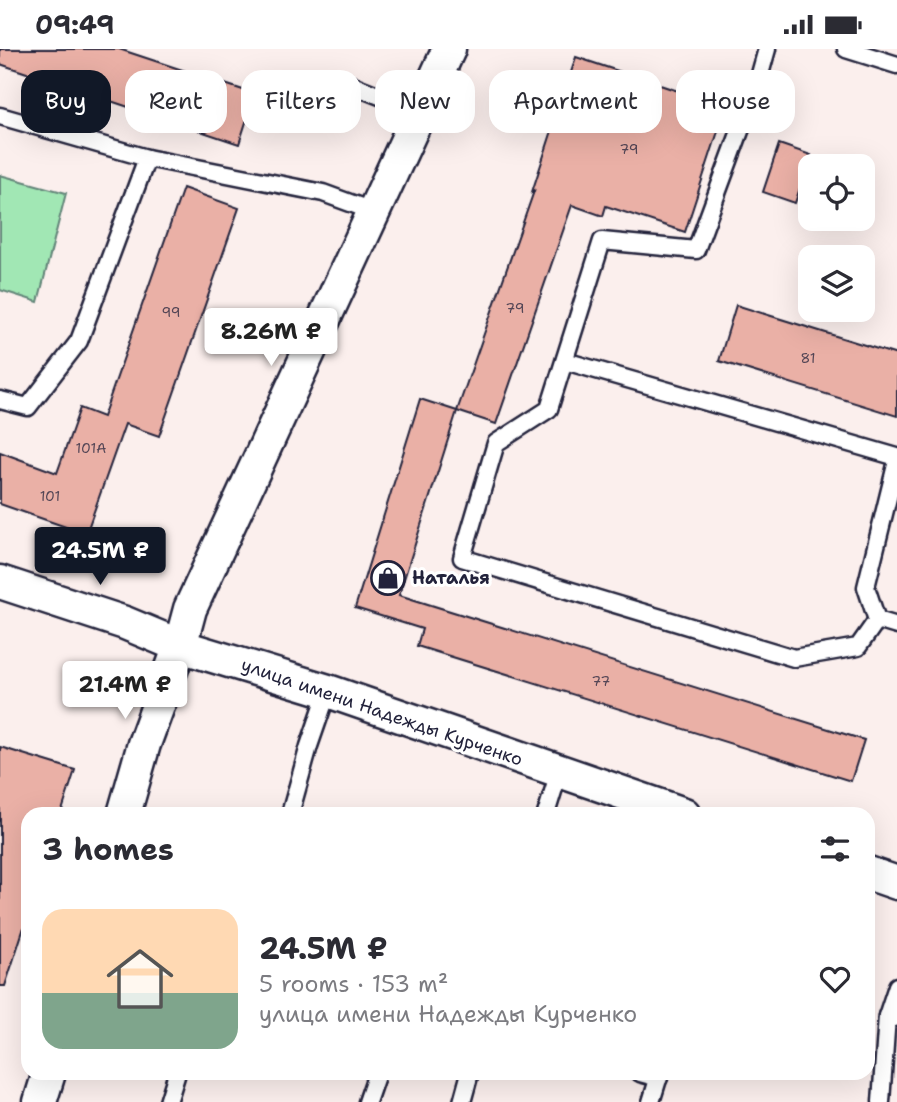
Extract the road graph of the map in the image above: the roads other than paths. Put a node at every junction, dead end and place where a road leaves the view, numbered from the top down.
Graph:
1 (449, 49) edge
2 (766, 49) edge
3 (846, 49) edge
4 (897, 65) edge
5 (438, 70) edge
6 (0, 116) edge
7 (408, 133) edge
8 (146, 157) junction
9 (372, 211) junction
10 (565, 361) junction
11 (0, 400) edge
12 (897, 459) edge
13 (0, 582) edge
14 (877, 620) junction
15 (897, 626) edge
16 (180, 646) junction
17 (328, 691) junction
18 (559, 772) junction
19 (126, 807) edge
20 (292, 807) edge
21 (548, 807) edge
22 (663, 807) edge
23 (875, 875) edge
24 (897, 883) edge
25 (897, 986) edge
26 (892, 1017) edge
27 (47, 1080) edge
28 (175, 1080) edge
29 (375, 1080) edge
30 (469, 1080) edge
31 (658, 1080) edge
32 (40, 1102) edge
33 (168, 1102) edge
34 (367, 1102) edge
35 (462, 1102) edge
36 (651, 1102) edge
37 (881, 1102) edge

1 - 5 street
2 - 10 lane
3 - 4 lane
6 - 8 lane
7 - 9 street
8 - 9 lane
8 - 11 lane
9 - 16 street
10 - 12 lane
10 - 14 lane
12 - 14 lane
13 - 16 street, улица имени Надежды Курченко
14 - 15 lane
16 - 17 street, улица имени Надежды Курченко
16 - 19 street
17 - 18 street, улица имени Надежды Курченко
17 - 20 lane
18 - 21 lane
18 - 22 street, улица имени Надежды Курченко
23 - 24 street
25 - 26 lane
26 - 37 lane
27 - 32 street
28 - 33 lane
29 - 34 lane
30 - 35 lane
31 - 36 lane

